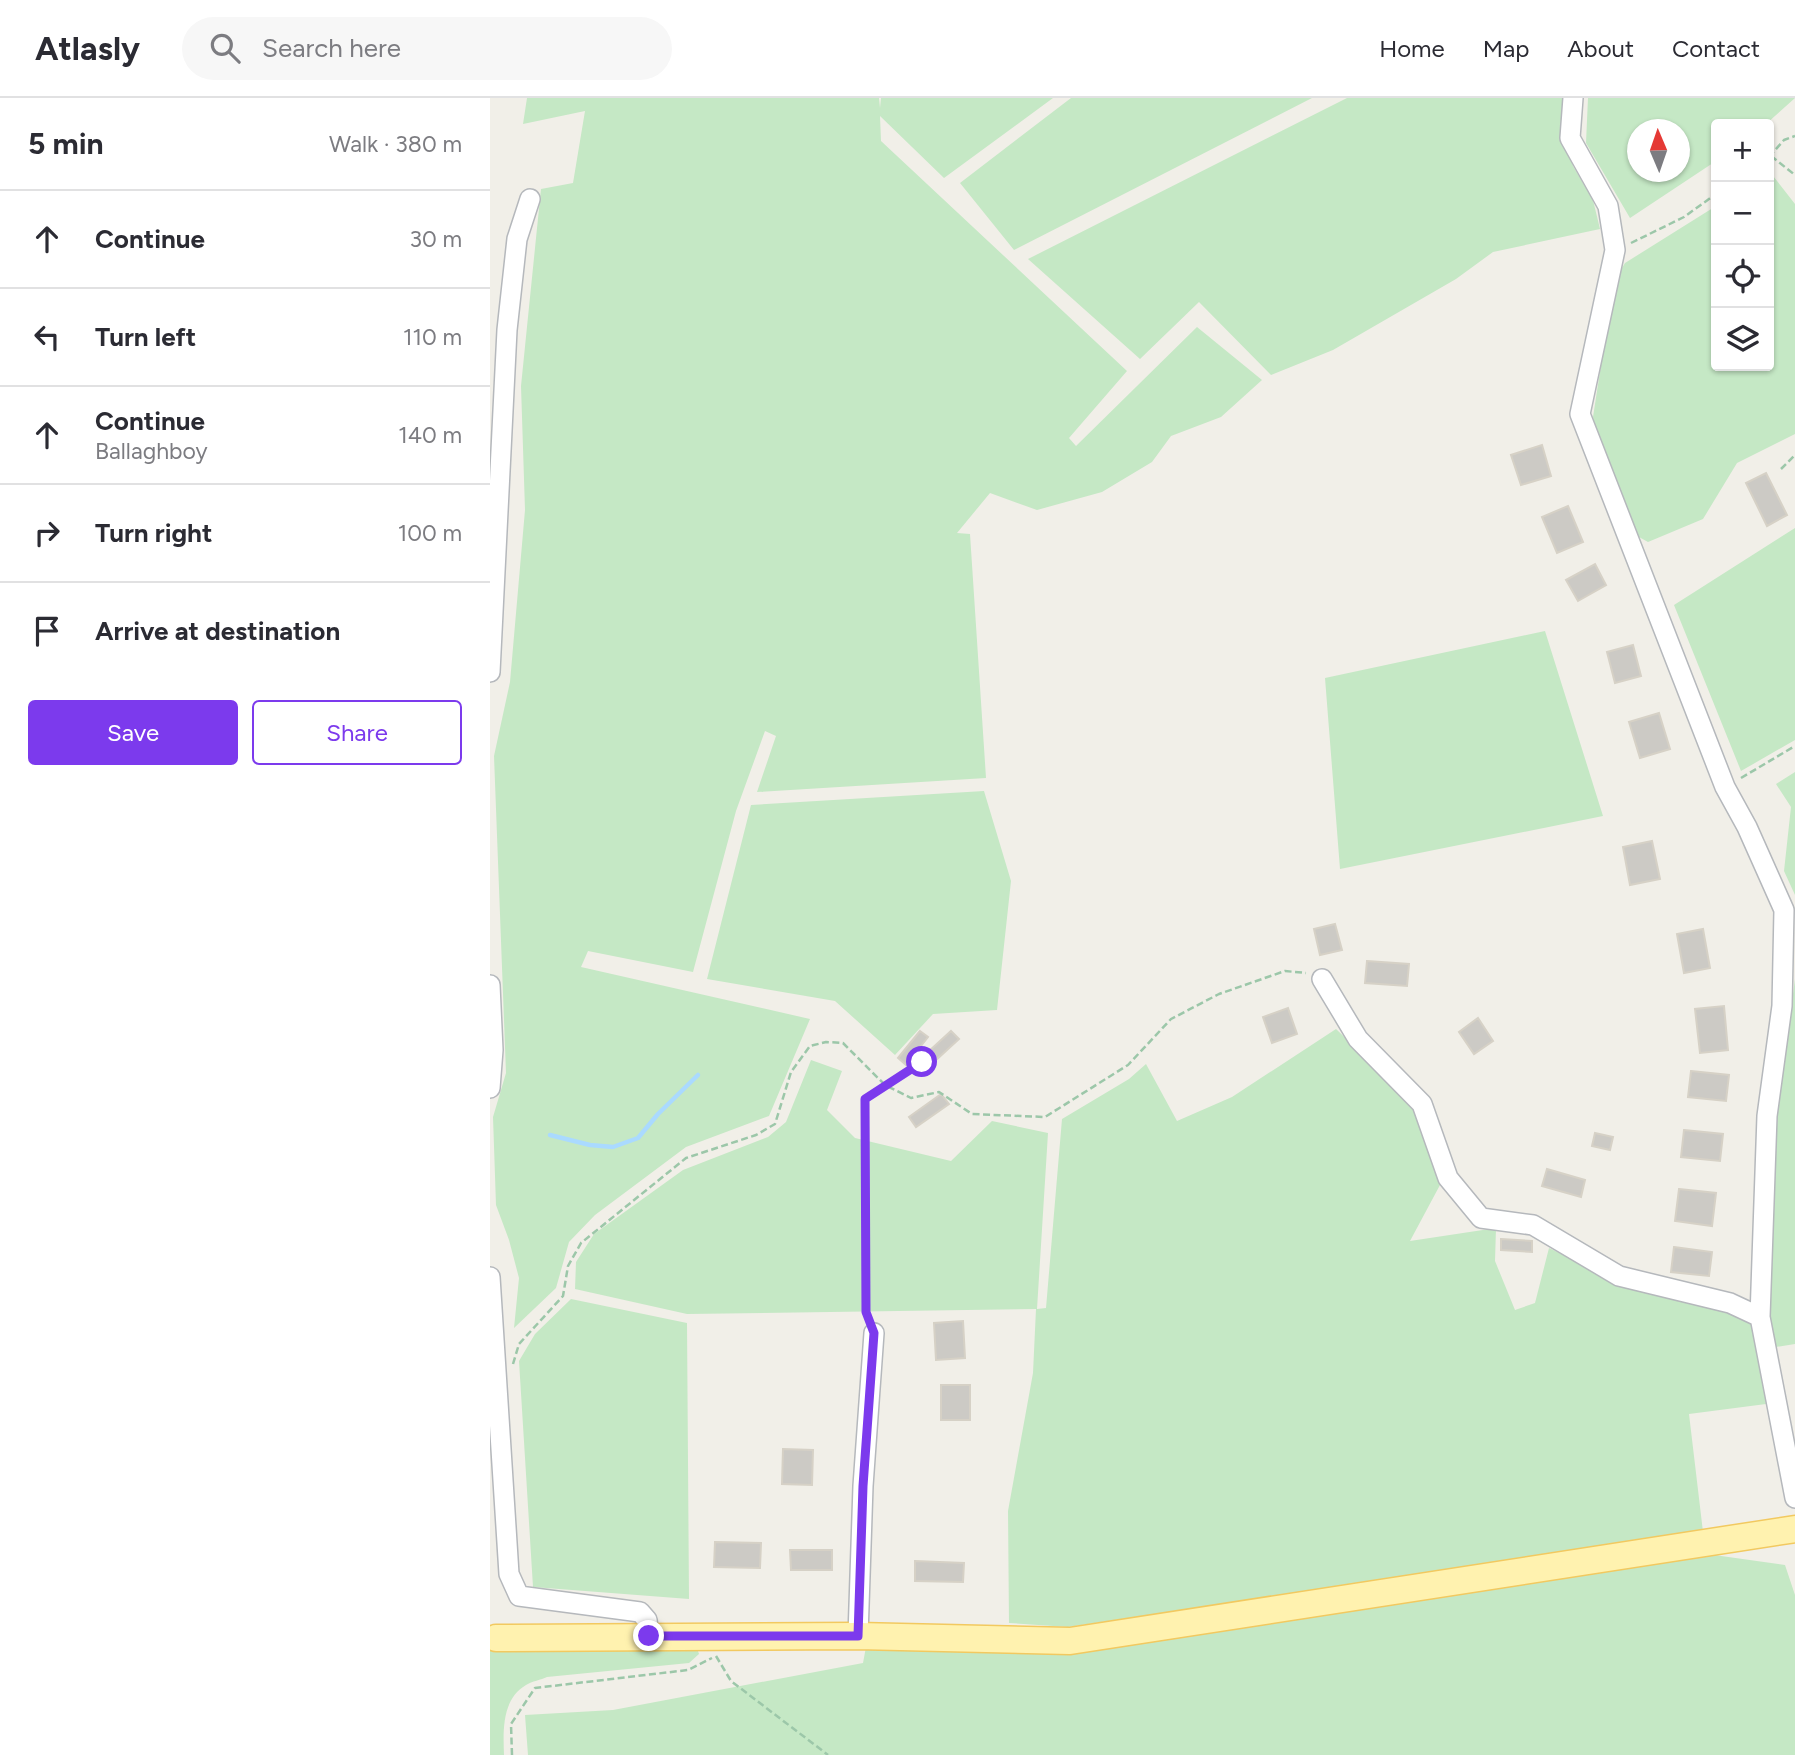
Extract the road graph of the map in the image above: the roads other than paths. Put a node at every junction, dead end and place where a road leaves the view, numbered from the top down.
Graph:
1 (1573, 98) edge
2 (530, 199) dead end
3 (490, 672) edge
4 (1322, 979) road end
5 (490, 985) edge
6 (490, 1088) edge
7 (490, 1277) edge
8 (1760, 1317) junction
9 (874, 1333) road end
10 (1795, 1498) edge
11 (1795, 1532) edge
12 (649, 1636) junction
13 (858, 1636) junction
14 (496, 1638) dead end

1 - 8 street
2 - 3 street
4 - 8 street
5 - 6 street
7 - 12 street
8 - 10 street
9 - 13 street
11 - 13 main road
12 - 13 main road
12 - 14 main road

